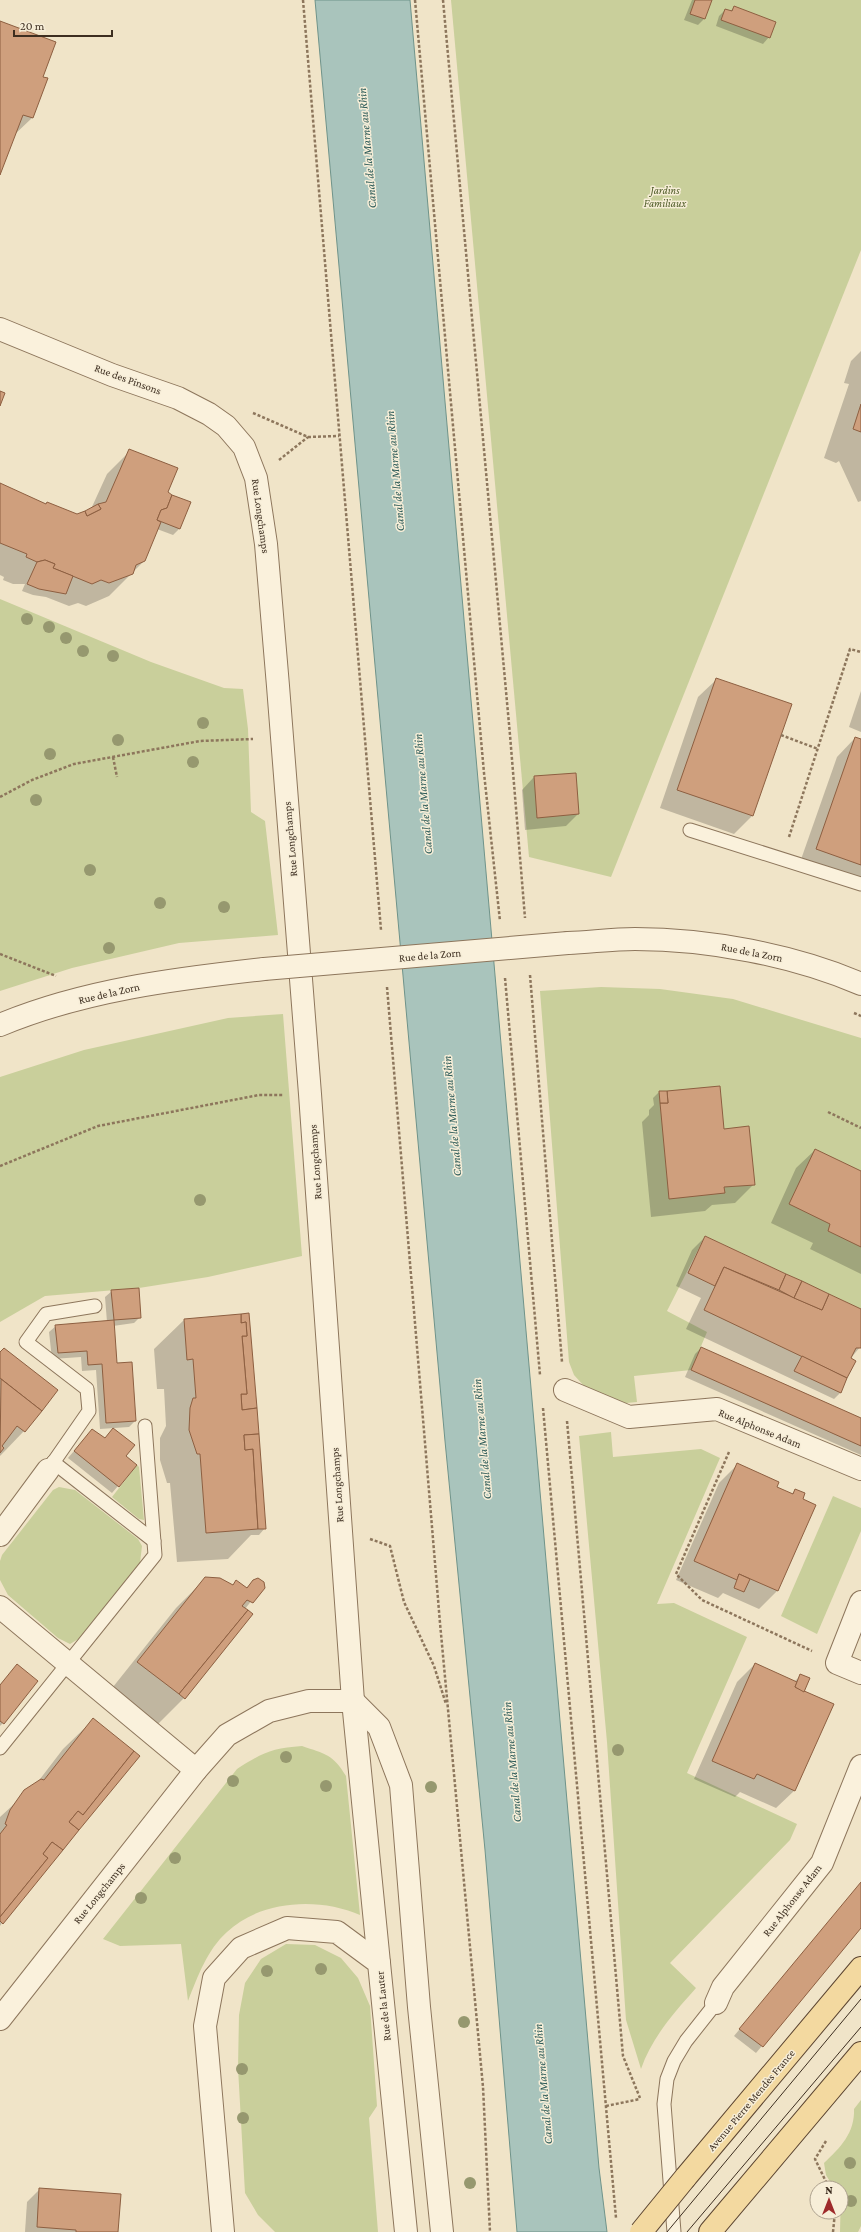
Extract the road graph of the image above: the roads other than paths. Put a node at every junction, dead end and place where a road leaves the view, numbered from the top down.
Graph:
1 (0, 329) edge
2 (244, 447) joint
3 (690, 830) dead end
4 (861, 884) edge
5 (861, 984) edge
6 (0, 1025) edge
7 (95, 1306) dead end
8 (565, 1390) road end
9 (145, 1426) dead end
10 (51, 1466) junction
11 (861, 1469) edge
12 (0, 1535) edge
13 (154, 1541) junction
14 (861, 1602) edge
15 (0, 1607) edge
16 (69, 1664) junction
17 (861, 1673) edge
18 (353, 1701) junction
19 (0, 1748) edge
20 (861, 1766) edge
21 (196, 1770) junction
22 (378, 1963) junction
23 (861, 1968) edge
24 (716, 2003) joint
25 (1, 2017) edge
26 (861, 2053) edge
27 (223, 2232) edge
28 (406, 2232) edge
29 (442, 2232) edge
30 (641, 2232) edge
31 (674, 2232) edge
32 (710, 2232) edge

1 - 2 street, Rue des Pinsons
2 - 18 street, Rue Longchamps
3 - 4 lane
5 - 6 street, Rue de la Zorn, bridge
7 - 10 lane
8 - 11 street, Rue Alphonse Adam
9 - 13 lane
10 - 12 street
10 - 13 lane
13 - 16 lane
14 - 17 street
15 - 16 street
16 - 19 lane
16 - 21 street
18 - 21 street, Rue Longchamps
18 - 22 street
18 - 29 street
20 - 24 street, Rue Alphonse Adam
21 - 25 street, Rue Longchamps
22 - 27 street, Rue de la Lauter
22 - 28 street, Rue de la Lauter
23 - 30 main road, Avenue Pierre Mendès France, bridge
24 - 31 lane
26 - 32 main road

